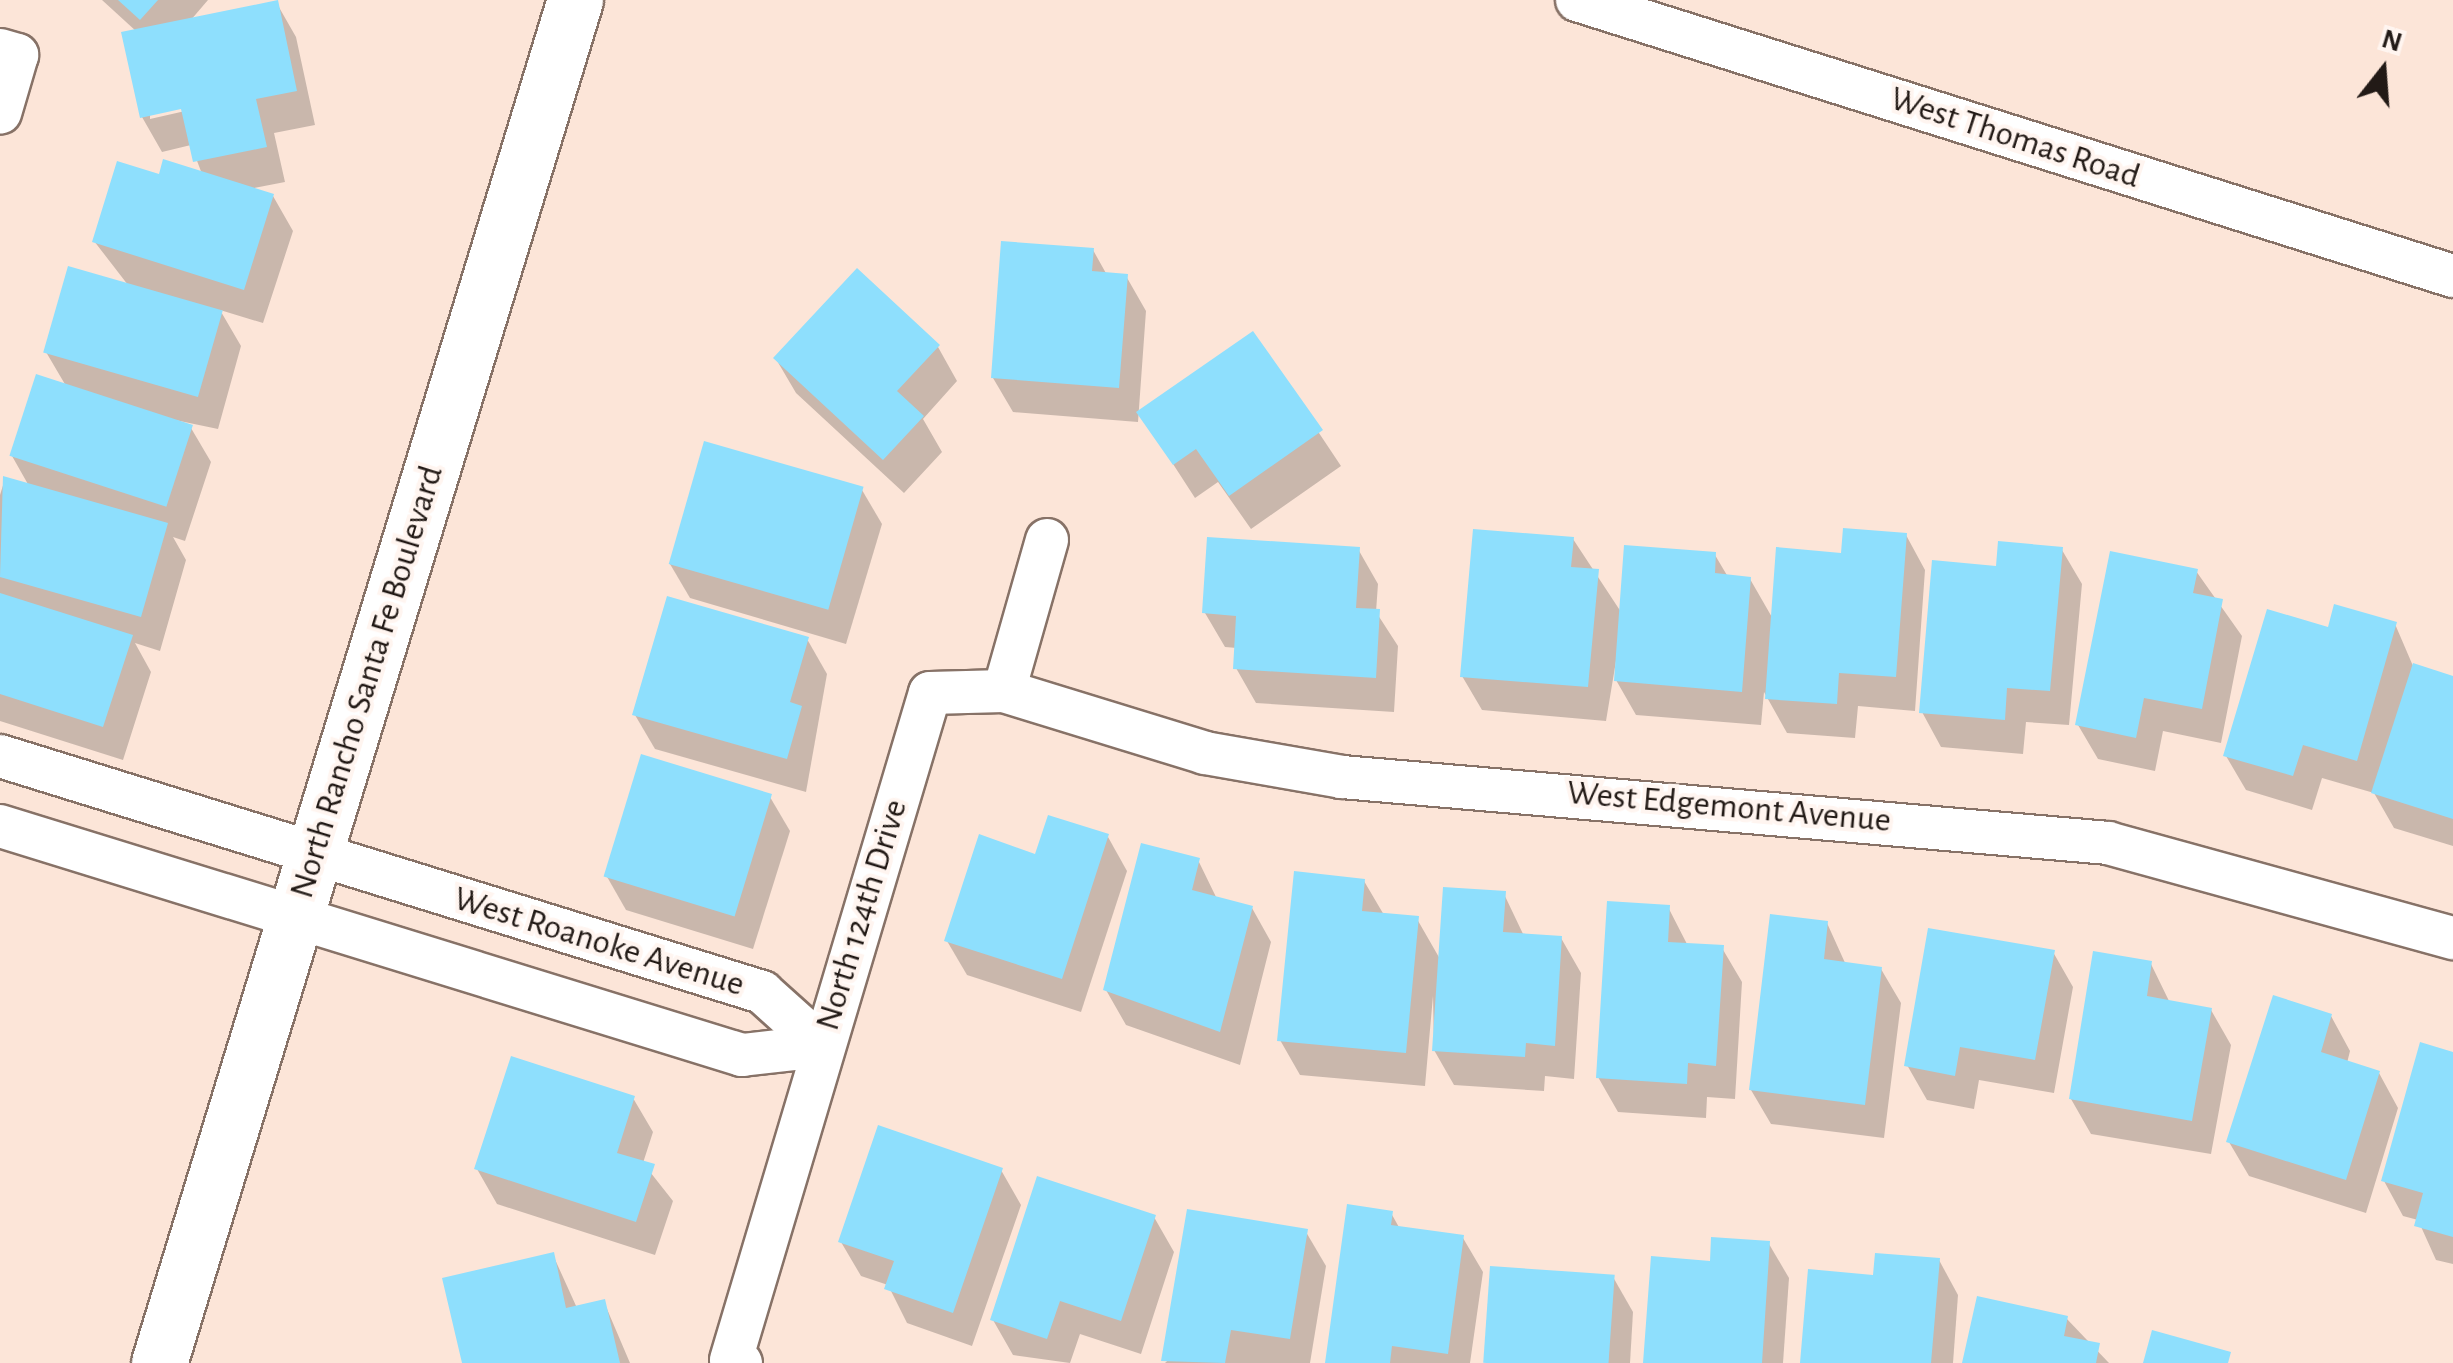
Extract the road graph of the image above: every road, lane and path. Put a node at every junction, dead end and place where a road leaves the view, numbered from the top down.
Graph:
1 (576, 0) edge
2 (1576, 0) edge
3 (8, 52) edge
4 (0, 113) edge
5 (2453, 276) edge
6 (1047, 540) dead end
7 (1004, 691) junction
8 (0, 756) edge
9 (0, 826) edge
10 (314, 854) junction
11 (295, 918) junction
12 (2453, 938) edge
13 (822, 1046) junction
14 (736, 1362) edge
15 (159, 1363) edge

1 - 10 street, North Rancho Santa Fe Boulevard
2 - 5 street, West Thomas Road
3 - 4 street
6 - 7 street
7 - 12 street, West Edgemont Avenue
7 - 13 street, North 124th Drive
8 - 10 street, West Roanoke Avenue
9 - 11 street, West Roanoke Avenue
10 - 11 street, North Rancho Santa Fe Boulevard
10 - 13 street, West Roanoke Avenue
11 - 13 street, West Roanoke Avenue
11 - 15 street, North Rancho Santa Fe Boulevard
13 - 14 street, North 124th Drive

